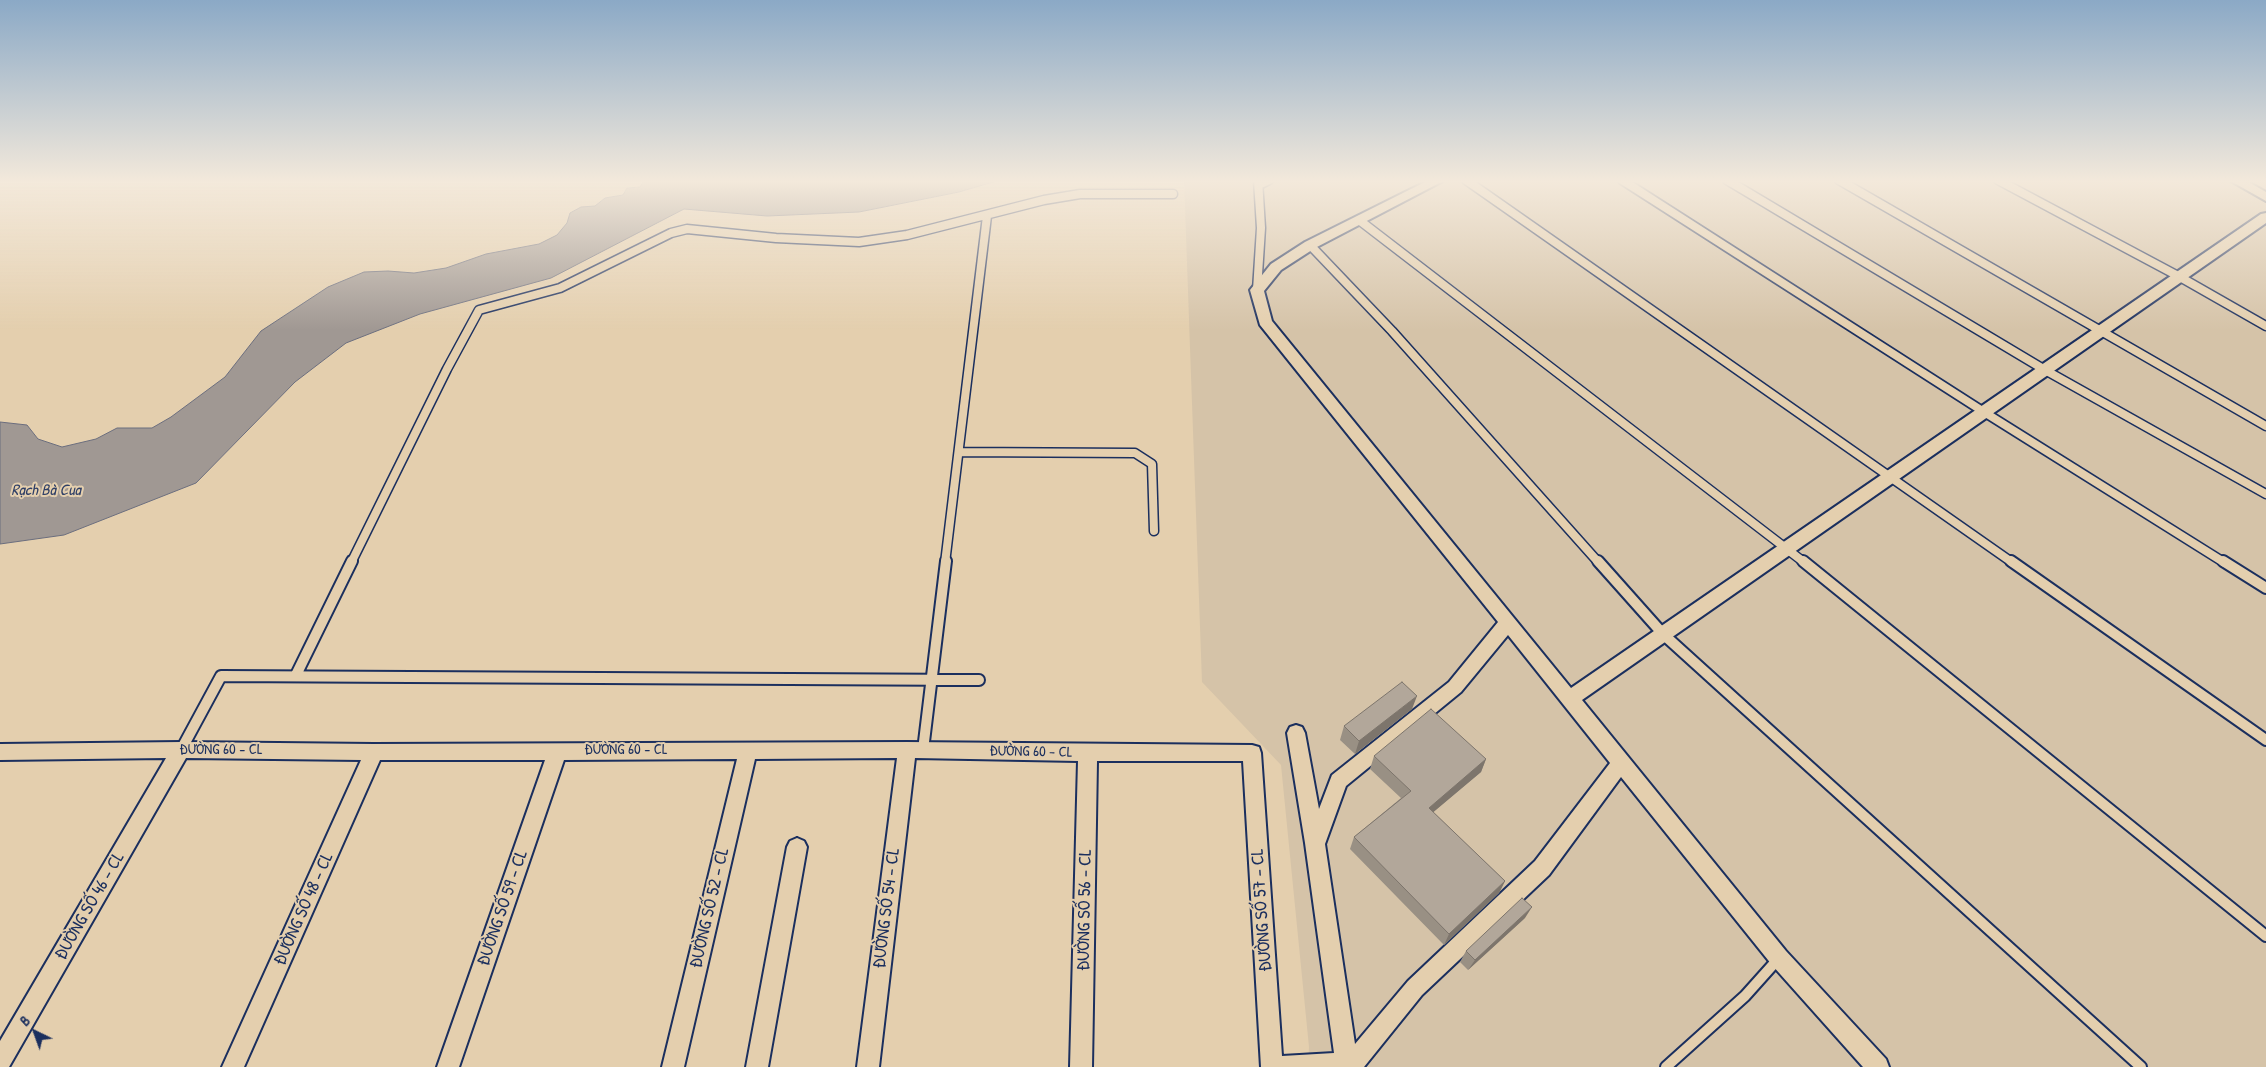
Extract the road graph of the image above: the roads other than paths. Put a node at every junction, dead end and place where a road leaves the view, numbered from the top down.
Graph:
1 (683, 230) edge
2 (695, 230) edge
3 (929, 230) edge
4 (985, 230) edge
5 (1261, 230) edge
6 (1339, 230) edge
7 (1371, 230) edge
8 (1537, 230) edge
9 (1700, 230) edge
10 (1810, 230) edge
11 (1925, 230) edge
12 (2091, 230) edge
13 (2248, 230) edge
14 (1310, 245) junction
15 (2180, 277) junction
16 (1257, 290) junction
17 (2266, 326) edge
18 (2101, 331) junction
19 (2045, 370) junction
20 (1984, 412) junction
21 (2266, 426) edge
22 (959, 452) junction
23 (1890, 477) junction
24 (2266, 494) edge
25 (1154, 531) dead end
26 (1787, 548) junction
27 (2266, 588) edge
28 (1508, 622) junction
29 (1663, 634) junction
30 (296, 675) junction
31 (932, 680) junction
32 (979, 680) dead end
33 (1569, 699) junction
34 (1296, 732) dead end
35 (2266, 740) edge
36 (181, 750) junction
37 (558, 750) junction
38 (748, 750) junction
39 (915, 750) junction
40 (0, 752) edge
41 (374, 752) junction
42 (1088, 754) junction
43 (1252, 754) joint
44 (1621, 763) junction
45 (1315, 843) junction
46 (797, 847) dead end
47 (2266, 936) edge
48 (1779, 958) junction
49 (0, 1062) edge
50 (1348, 1066) edge
51 (233, 1067) edge
52 (448, 1067) edge
53 (673, 1067) edge
54 (757, 1067) edge
55 (868, 1067) edge
56 (1082, 1067) edge
57 (1272, 1067) edge
58 (1666, 1067) edge
59 (1878, 1067) edge
60 (2141, 1067) edge

1 - 30 lane
2 - 3 lane
4 - 22 lane
5 - 16 lane
6 - 14 street
7 - 26 lane
8 - 23 lane
9 - 20 lane
10 - 19 lane
11 - 18 lane
12 - 15 lane
13 - 15 street
14 - 16 street
14 - 29 lane
15 - 17 lane
15 - 18 street
16 - 28 street
18 - 19 street
18 - 21 lane
19 - 20 street
19 - 24 lane
20 - 23 street
20 - 27 lane
22 - 25 lane
22 - 31 lane
23 - 26 street
23 - 35 lane
26 - 29 street
26 - 47 lane
28 - 33 street
28 - 45 street
29 - 33 street
29 - 60 lane
30 - 31 lane
30 - 36 lane
31 - 32 lane
31 - 39 lane
33 - 44 street
34 - 45 street
36 - 40 street, ĐƯỜNG 60 - CL
36 - 41 street, ĐƯỜNG 60 - CL
36 - 49 street, ĐƯỜNG SỐ 46 - CL
37 - 38 street, ĐƯỜNG 60 - CL
37 - 41 street, ĐƯỜNG 60 - CL
37 - 52 street, ĐƯỜNG SỐ 59 - CL
38 - 39 street, ĐƯỜNG 60 - CL
38 - 53 street, ĐƯỜNG SỐ 52 - CL
39 - 42 street, ĐƯỜNG 60 - CL
39 - 55 street, ĐƯỜNG SỐ 54 - CL
41 - 51 street, ĐƯỜNG SỐ 48 - CL
42 - 43 street, ĐƯỜNG 60 - CL
42 - 56 street, ĐƯỜNG SỐ 56 - CL
43 - 57 street, ĐƯỜNG SỐ 57 - CL
44 - 48 street
44 - 50 street
45 - 50 street
46 - 54 street
48 - 58 lane
48 - 59 street
50 - 57 street

